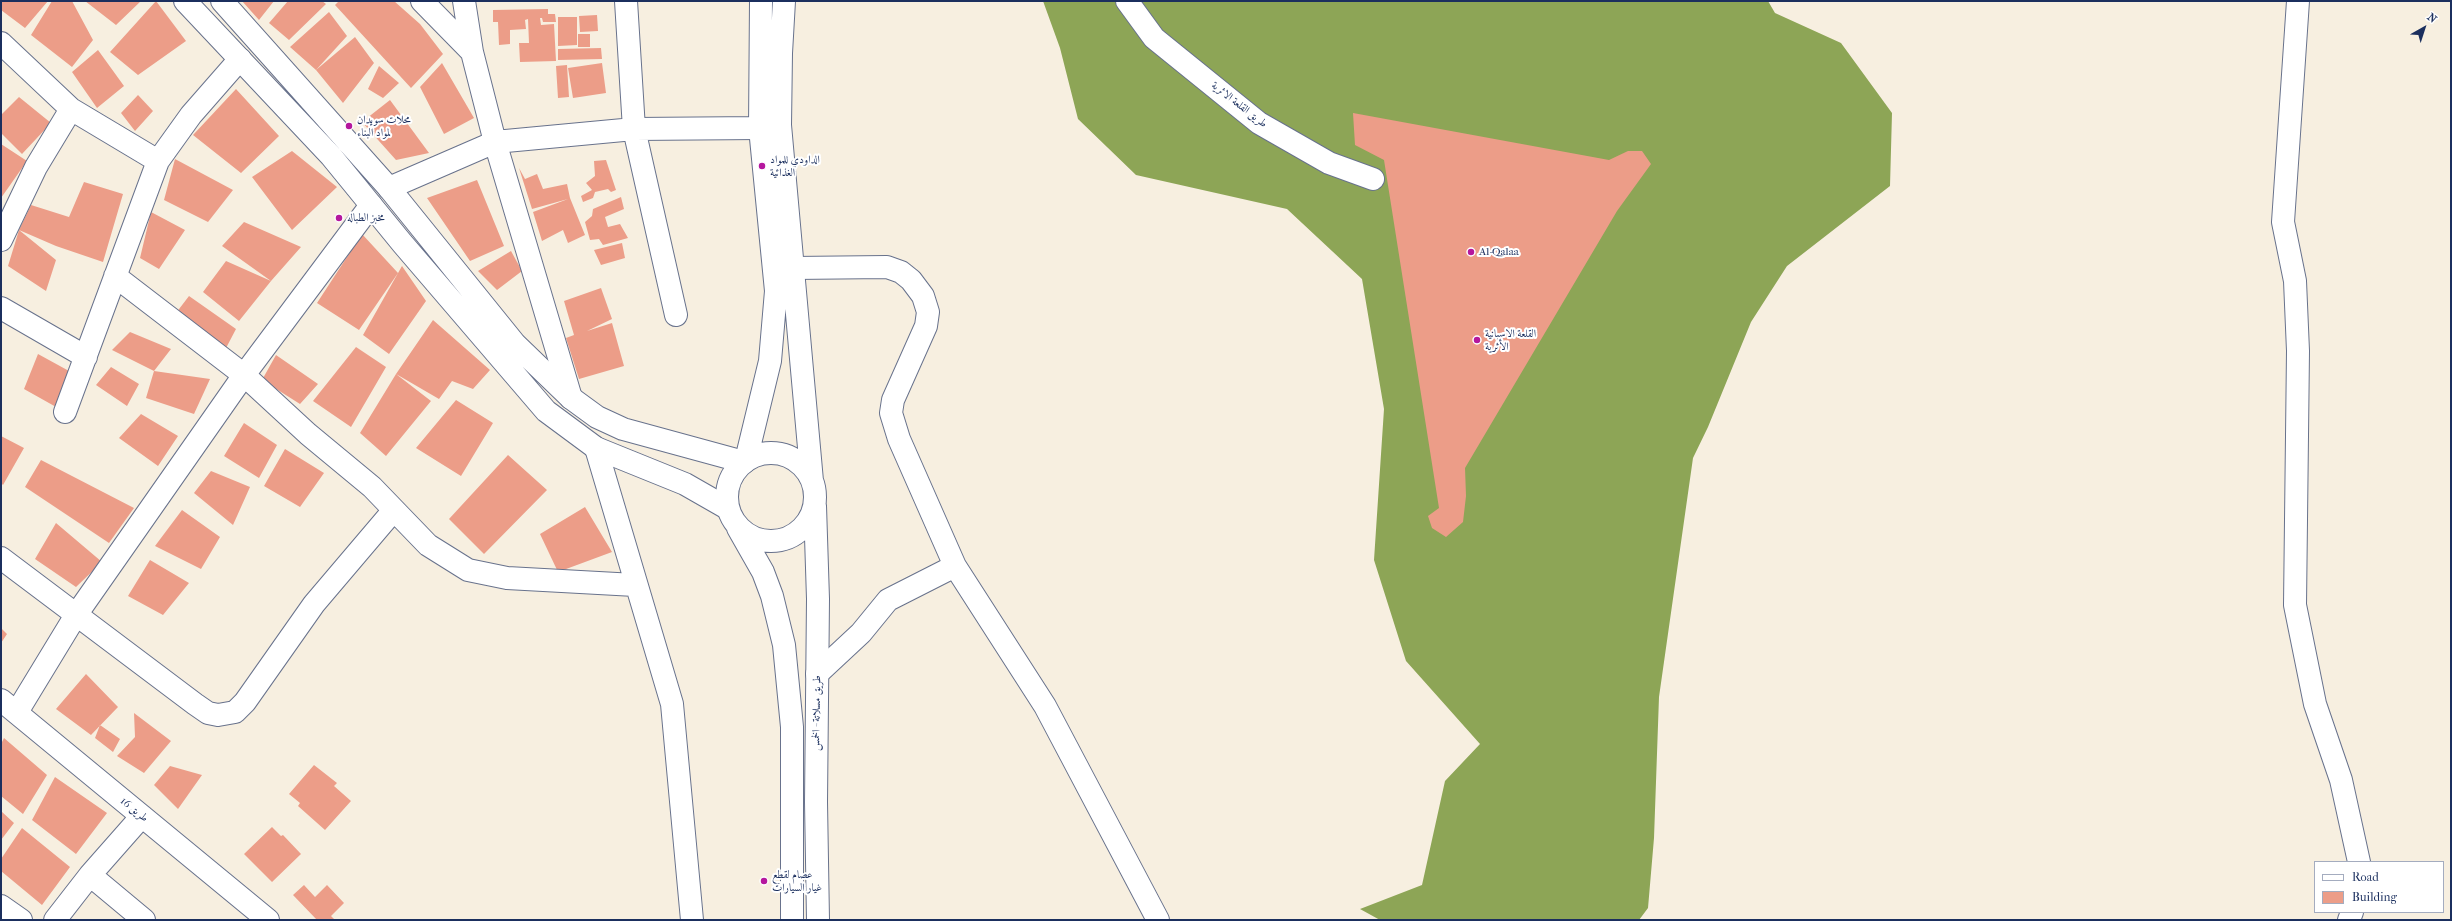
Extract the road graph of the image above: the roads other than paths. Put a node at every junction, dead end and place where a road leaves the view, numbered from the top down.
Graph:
1 (185, 1) edge
2 (222, 1) edge
3 (422, 1) edge
4 (464, 1) edge
5 (626, 1) edge
6 (761, 1) edge
7 (784, 1) edge
8 (1127, 1) edge
9 (2298, 1) edge
10 (1, 43) edge
11 (472, 52) junction
12 (240, 59) junction
13 (71, 108) junction
14 (770, 127) junction
15 (634, 129) junction
16 (495, 142) junction
17 (158, 160) junction
18 (1373, 179) dead end
19 (389, 188) junction
20 (370, 205) junction
21 (1, 240) edge
22 (793, 268) junction
23 (115, 276) junction
24 (1, 308) edge
25 (676, 315) dead end
26 (86, 357) junction
27 (244, 375) junction
28 (572, 398) junction
29 (65, 412) dead end
30 (596, 448) junction
31 (745, 461) junction
32 (812, 481) junction
33 (815, 506) junction
34 (727, 508) junction
35 (393, 511) junction
36 (738, 528) junction
37 (1, 558) edge
38 (955, 566) junction
39 (635, 585) junction
40 (76, 615) junction
41 (817, 674) junction
42 (9, 706) edge
43 (142, 816) junction
44 (2358, 861) edge
45 (90, 875) junction
46 (1, 906) edge
47 (21, 920) edge
48 (55, 920) edge
49 (144, 920) edge
50 (267, 920) edge
51 (692, 920) edge
52 (792, 920) edge
53 (818, 920) edge
54 (1158, 920) edge

1 - 12 main road
2 - 19 main road
3 - 11 main road
4 - 11 main road
5 - 15 main road
6 - 14 main road
7 - 14 main road
8 - 18 main road, طريق القلعة الاثرية
9 - 44 main road
10 - 13 main road
11 - 16 main road
12 - 17 main road
12 - 20 main road
13 - 17 main road
13 - 21 main road
14 - 15 main road
14 - 22 main road
14 - 31 main road
15 - 16 main road
15 - 25 main road
16 - 19 main road
16 - 28 main road
17 - 23 main road
19 - 28 main road
20 - 27 main road
20 - 30 main road
22 - 32 main road
22 - 38 main road
23 - 26 main road
23 - 27 main road
24 - 26 main road
26 - 29 main road
27 - 35 main road
27 - 40 main road
28 - 31 main road
30 - 34 main road
30 - 39 main road
31 - 32 main road
31 - 34 main road
32 - 33 main road
33 - 36 main road
33 - 41 main road, طريق مسلاتة - الخمس
34 - 36 main road
35 - 39 main road
35 - 40 main road
36 - 52 main road
37 - 40 main road
38 - 41 main road
38 - 54 main road
39 - 51 main road
40 - 42 main road
41 - 53 main road, طريق مسلاتة - الخمس
42 - 43 main road, طريق 16
43 - 45 main road
43 - 50 main road, طريق 16
45 - 48 main road
45 - 49 main road
46 - 47 main road

